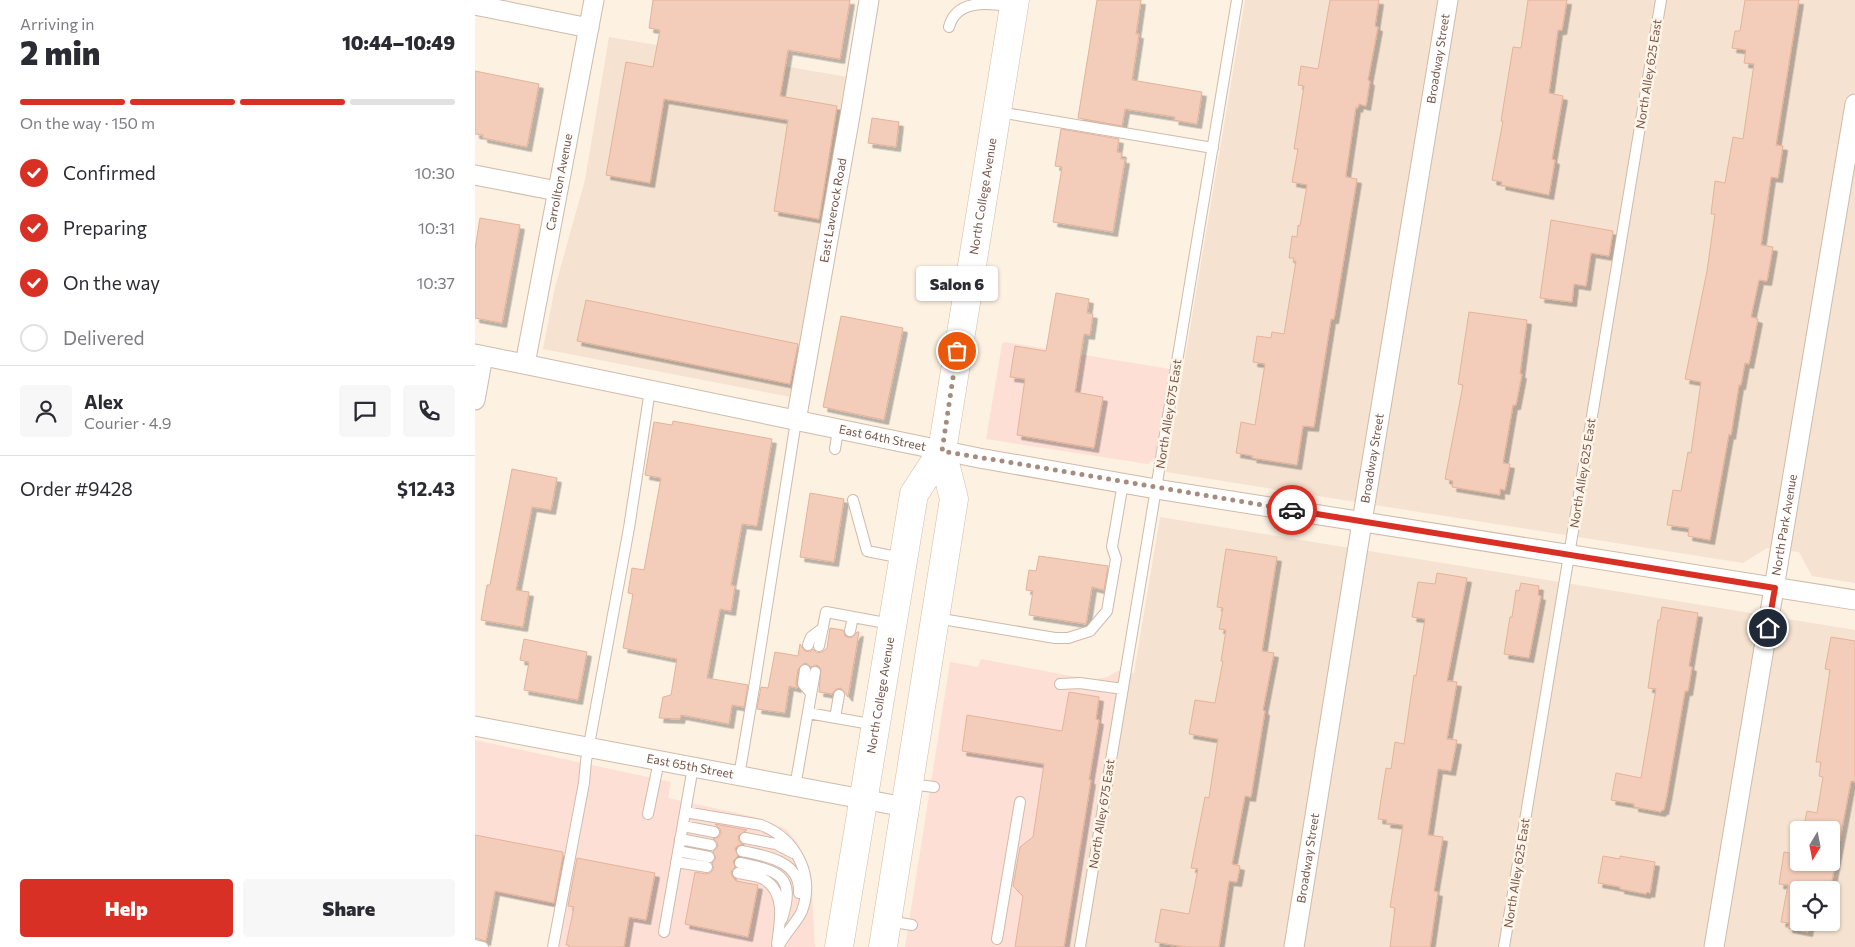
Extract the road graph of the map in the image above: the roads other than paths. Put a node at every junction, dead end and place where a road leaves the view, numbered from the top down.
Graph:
1 (594, 0) edge
2 (869, 0) edge
3 (1237, 0) edge
4 (1449, 0) edge
5 (1661, 0) edge
6 (1015, 4) edge
7 (475, 5) edge
8 (949, 26) dead end
9 (589, 28) junction
10 (1855, 104) edge
11 (997, 111) junction
12 (1213, 148) junction
13 (475, 175) edge
14 (557, 191) junction
15 (479, 355) edge
16 (525, 364) junction
17 (650, 390) junction
18 (475, 400) edge
19 (796, 421) junction
20 (838, 430) junction
21 (835, 449) dead end
22 (942, 451) junction
23 (1123, 482) junction
24 (1157, 488) junction
25 (853, 500) dead end
26 (1362, 522) junction
27 (1569, 554) junction
28 (903, 558) junction
29 (1775, 588) junction
30 (1855, 600) edge
31 (853, 617) junction
32 (935, 618) junction
33 (892, 624) junction
34 (850, 631) dead end
35 (814, 646) dead end
36 (810, 671) dead end
37 (1060, 684) dead end
38 (1123, 689) junction
39 (839, 695) dead end
40 (808, 713) junction
41 (835, 718) junction
42 (876, 725) junction
43 (475, 726) edge
44 (589, 748) junction
45 (659, 761) junction
46 (693, 767) junction
47 (739, 776) junction
48 (795, 787) junction
49 (916, 793) junction
50 (863, 800) junction
51 (1020, 802) dead end
52 (685, 812) junction
53 (648, 814) dead end
54 (683, 826) junction
55 (714, 832) dead end
56 (745, 838) dead end
57 (680, 839) junction
58 (711, 845) dead end
59 (742, 851) dead end
60 (677, 857) junction
61 (801, 861) junction
62 (708, 862) dead end
63 (739, 868) dead end
64 (782, 931) junction
65 (664, 932) dead end
66 (997, 939) dead end
67 (475, 945) edge
68 (483, 947) edge
69 (553, 947) edge
70 (777, 947) edge
71 (839, 947) edge
72 (883, 947) edge
73 (1080, 947) edge
74 (1294, 947) edge
75 (1505, 947) edge
76 (1714, 947) edge

1 - 9 street, Carrollton Avenue
2 - 19 street, East Laverock Road
3 - 12 lane, North Alley 675 East
4 - 26 street, Broadway Street
5 - 27 lane, North Alley 625 East
6 - 8 lane
6 - 11 main road, North College Avenue
7 - 9 street
9 - 14 street, Carrollton Avenue
10 - 29 street, North Park Avenue
11 - 12 lane
11 - 22 main road, North College Avenue
12 - 24 lane, North Alley 675 East
13 - 14 street
14 - 16 street, Carrollton Avenue
15 - 16 street, East 64th Street
15 - 18 street
16 - 17 street, East 64th Street
17 - 19 street, East 64th Street
17 - 44 lane
19 - 20 street, East 64th Street
19 - 47 lane
20 - 21 lane
20 - 22 street, East 64th Street
22 - 23 street, East 64th Street
22 - 28 main road, North College Avenue
22 - 32 main road, North College Avenue
23 - 24 street, East 64th Street
23 - 32 lane
24 - 26 street, East 64th Street
24 - 38 lane, North Alley 675 East
25 - 28 lane
26 - 27 street, East 64th Street
26 - 74 street, Broadway Street
27 - 29 street, East 64th Street
27 - 75 lane, North Alley 625 East
28 - 33 main road, North College Avenue
29 - 30 street, East 64th Street
29 - 76 street, North Park Avenue
31 - 33 lane
31 - 34 lane
31 - 35 lane
32 - 49 main road, North College Avenue
33 - 42 main road, North College Avenue
36 - 40 lane
37 - 38 lane
38 - 73 lane, North Alley 675 East
39 - 41 lane
40 - 41 lane
40 - 48 lane
41 - 42 lane
42 - 50 main road, North College Avenue
43 - 44 street, East 65th Street
44 - 45 street, East 65th Street
44 - 69 lane
45 - 46 street, East 65th Street
45 - 53 lane
46 - 47 street, East 65th Street
46 - 52 lane
47 - 48 street, East 65th Street
48 - 50 street, East 65th Street
49 - 50 street, East 65th Street
49 - 72 main road, North College Avenue
50 - 71 main road, North College Avenue
51 - 66 lane
52 - 54 lane
52 - 61 lane
54 - 55 lane
54 - 57 lane
56 - 61 lane
57 - 58 lane
57 - 60 lane
59 - 64 lane
60 - 62 lane
60 - 65 lane
61 - 64 lane
63 - 64 lane
64 - 70 lane
67 - 68 lane

